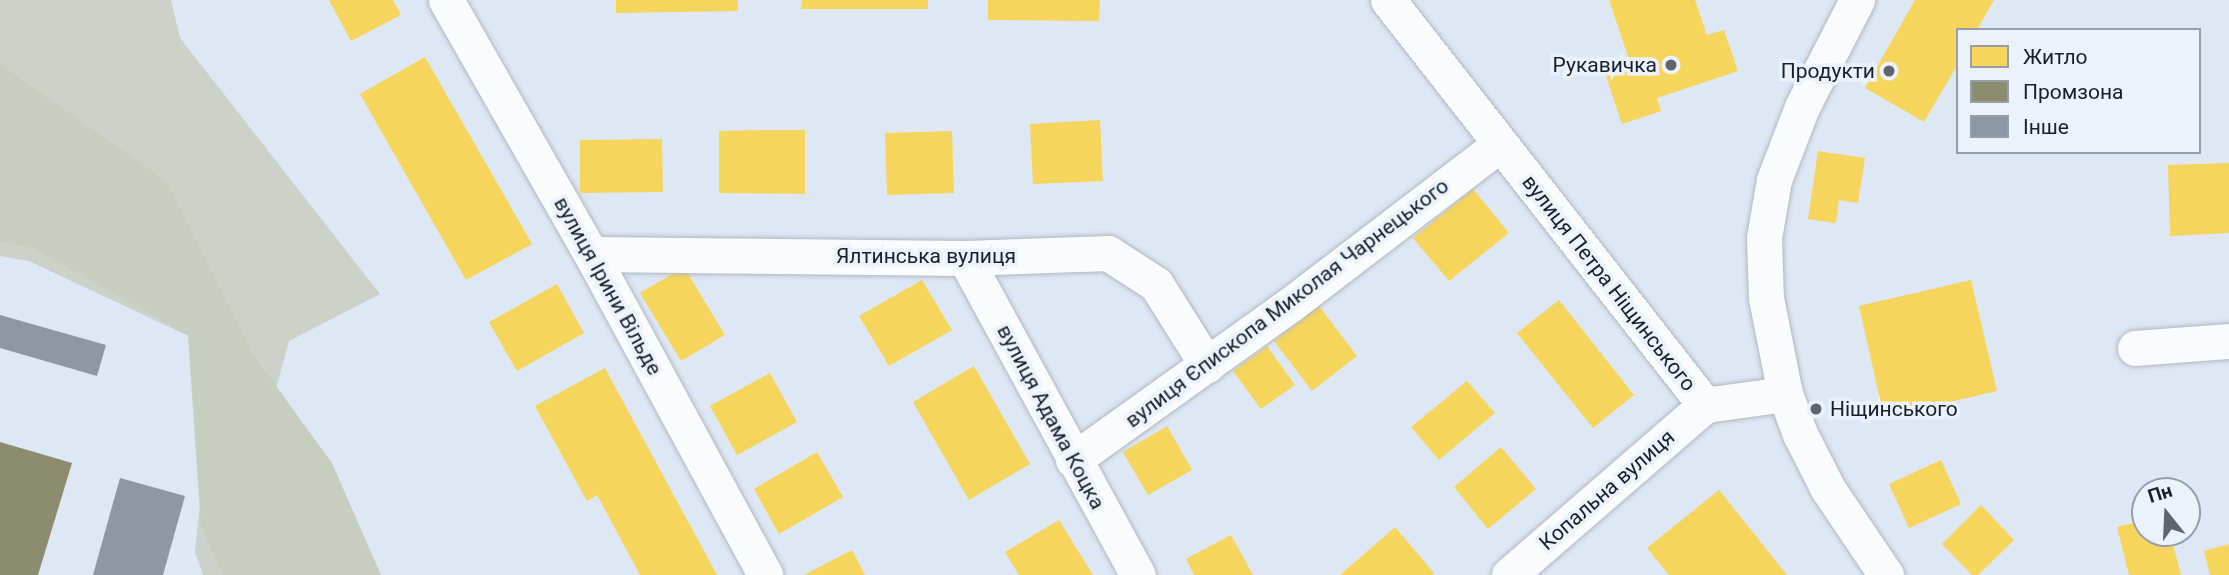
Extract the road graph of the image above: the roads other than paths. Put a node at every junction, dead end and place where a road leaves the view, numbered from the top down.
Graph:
1 (446, 0) edge
2 (1388, 0) edge
3 (1857, 0) edge
4 (1500, 144) junction
5 (591, 254) junction
6 (965, 258) junction
7 (2229, 341) edge
8 (2135, 348) dead end
9 (1206, 365) junction
10 (1784, 394) junction
11 (1705, 405) junction
12 (1073, 460) junction
13 (765, 575) edge
14 (1138, 575) edge
15 (1509, 575) edge
16 (1886, 575) edge

1 - 5 street, вулиця Ірини Вільде
2 - 4 street, вулиця Петра Ніщинського
3 - 10 street
4 - 9 street, вулиця Єпископа Миколая Чарнецького
4 - 11 street, вулиця Петра Ніщинського
5 - 6 street, Ялтинська вулиця
5 - 13 street, вулиця Ірини Вільде
6 - 9 street, Ялтинська вулиця
6 - 12 street, вулиця Адама Коцка
7 - 8 street
9 - 12 street, вулиця Єпископа Миколая Чарнецького
10 - 11 street, вулиця Петра Ніщинського
10 - 16 street
11 - 15 street, Копальна вулиця
12 - 14 street, вулиця Адама Коцка

